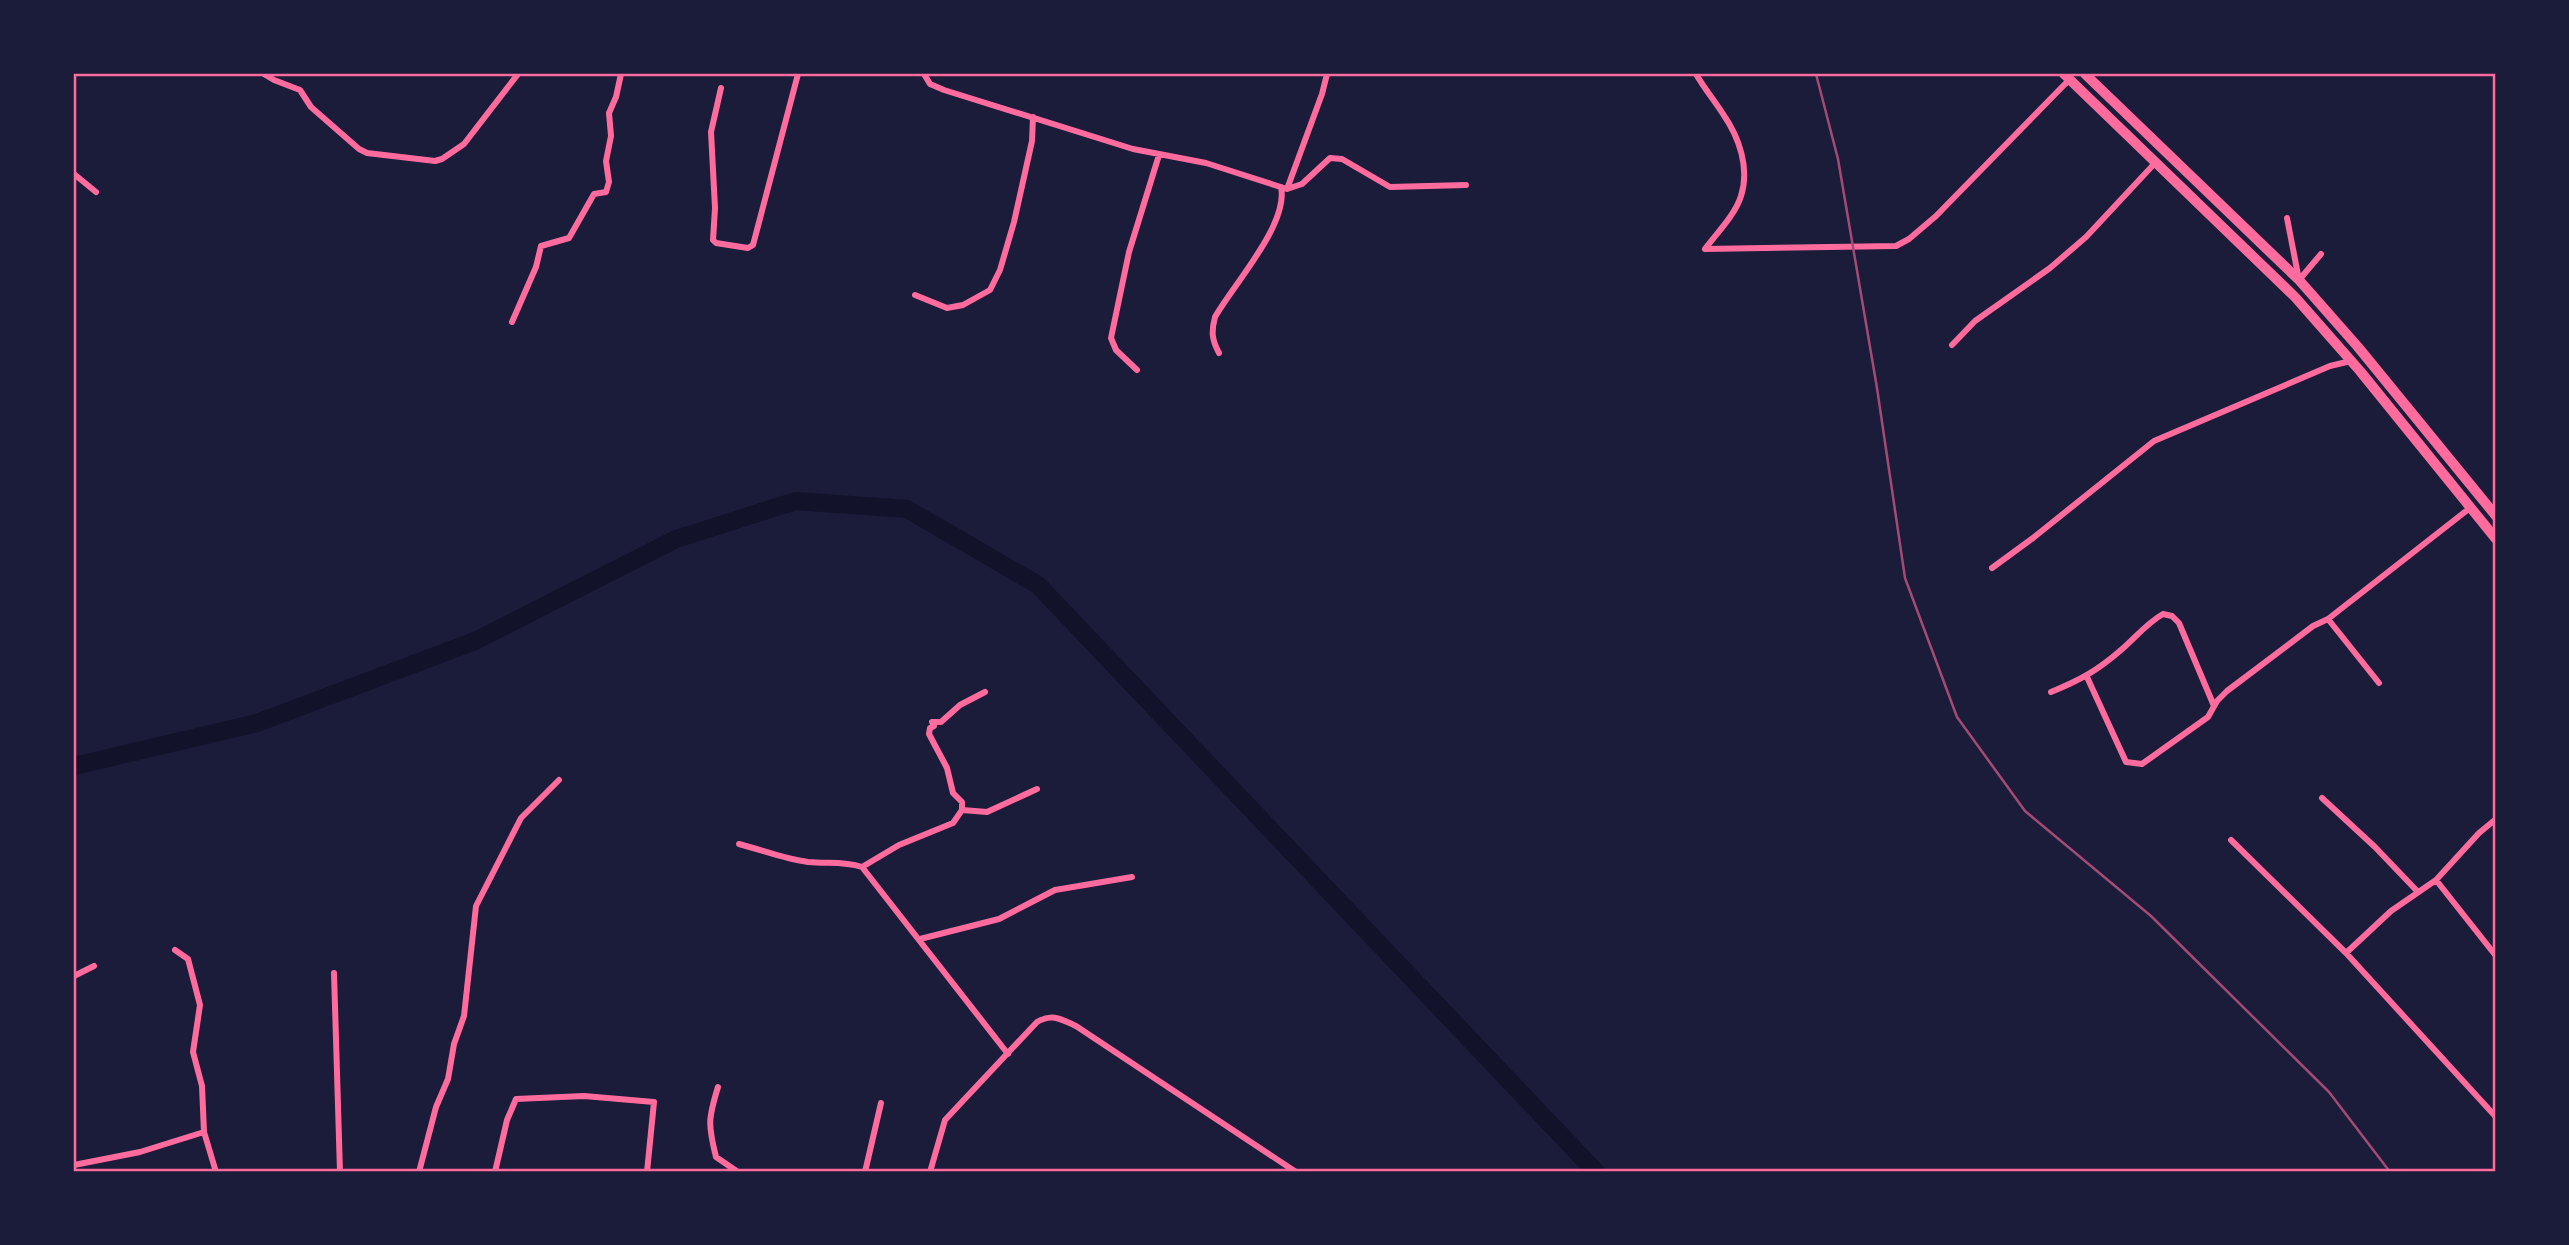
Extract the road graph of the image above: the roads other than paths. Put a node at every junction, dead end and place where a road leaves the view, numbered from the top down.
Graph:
1 (264, 74) edge
2 (518, 74) edge
3 (621, 74) edge
4 (798, 74) edge
5 (924, 74) edge
6 (1327, 74) edge
7 (1696, 74) edge
8 (2085, 74) edge
9 (2067, 77) edge
10 (721, 88) dead end
11 (1033, 117) junction
12 (1159, 155) junction
13 (2156, 162) junction
14 (74, 174) edge
15 (1466, 186) dead end
16 (1284, 188) junction
17 (96, 192) dead end
18 (2287, 218) dead end
19 (2321, 254) dead end
20 (2299, 280) junction
21 (915, 295) dead end
22 (512, 322) dead end
23 (1952, 345) dead end
24 (1219, 353) dead end
25 (2351, 361) junction
26 (1138, 370) dead end
27 (2470, 508) junction
28 (2496, 516) edge
29 (2496, 539) edge
30 (1992, 568) dead end
31 (2328, 619) junction
32 (2087, 677) junction
33 (2379, 684) dead end
34 (985, 692) dead end
35 (2051, 692) dead end
36 (2214, 706) junction
37 (559, 780) dead end
38 (1037, 789) dead end
39 (2322, 798) dead end
40 (962, 810) junction
41 (2496, 819) edge
42 (2231, 840) dead end
43 (739, 844) dead end
44 (862, 867) junction
45 (1132, 877) dead end
46 (2436, 880) junction
47 (2418, 892) junction
48 (920, 939) junction
49 (175, 950) dead end
50 (2346, 953) junction
51 (2496, 956) edge
52 (94, 966) dead end
53 (334, 973) dead end
54 (74, 976) edge
55 (1008, 1054) junction
56 (718, 1087) dead end
57 (881, 1103) dead end
58 (2496, 1117) edge
59 (204, 1132) junction
60 (74, 1166) edge
61 (216, 1171) edge
62 (340, 1171) edge
63 (419, 1171) edge
64 (495, 1171) edge
65 (647, 1171) edge
66 (738, 1171) edge
67 (865, 1171) edge
68 (931, 1171) edge
69 (1296, 1171) edge

1 - 2 street
3 - 22 street
4 - 10 street
5 - 11 street
6 - 16 street
7 - 9 street
8 - 20 highway
9 - 13 highway
11 - 12 street
11 - 21 street
12 - 16 street
12 - 26 street
13 - 23 street
13 - 25 highway
14 - 17 street
15 - 16 street
16 - 24 street
18 - 20 street
19 - 20 street
20 - 28 highway
25 - 27 highway
25 - 30 street
27 - 29 highway
27 - 31 street
31 - 33 street
31 - 36 street
32 - 35 street
32 - 36 street
32 - 36 street
34 - 40 street
37 - 63 street
38 - 40 street
39 - 47 street
40 - 44 street
41 - 46 street
42 - 50 street
43 - 44 street
44 - 48 street
45 - 48 street
46 - 47 street
46 - 51 street
47 - 50 street
48 - 55 street
49 - 59 street
50 - 58 street
52 - 54 street
53 - 62 street
55 - 68 street
55 - 69 street
56 - 66 street
57 - 67 street
59 - 60 street
59 - 61 street
64 - 65 street

